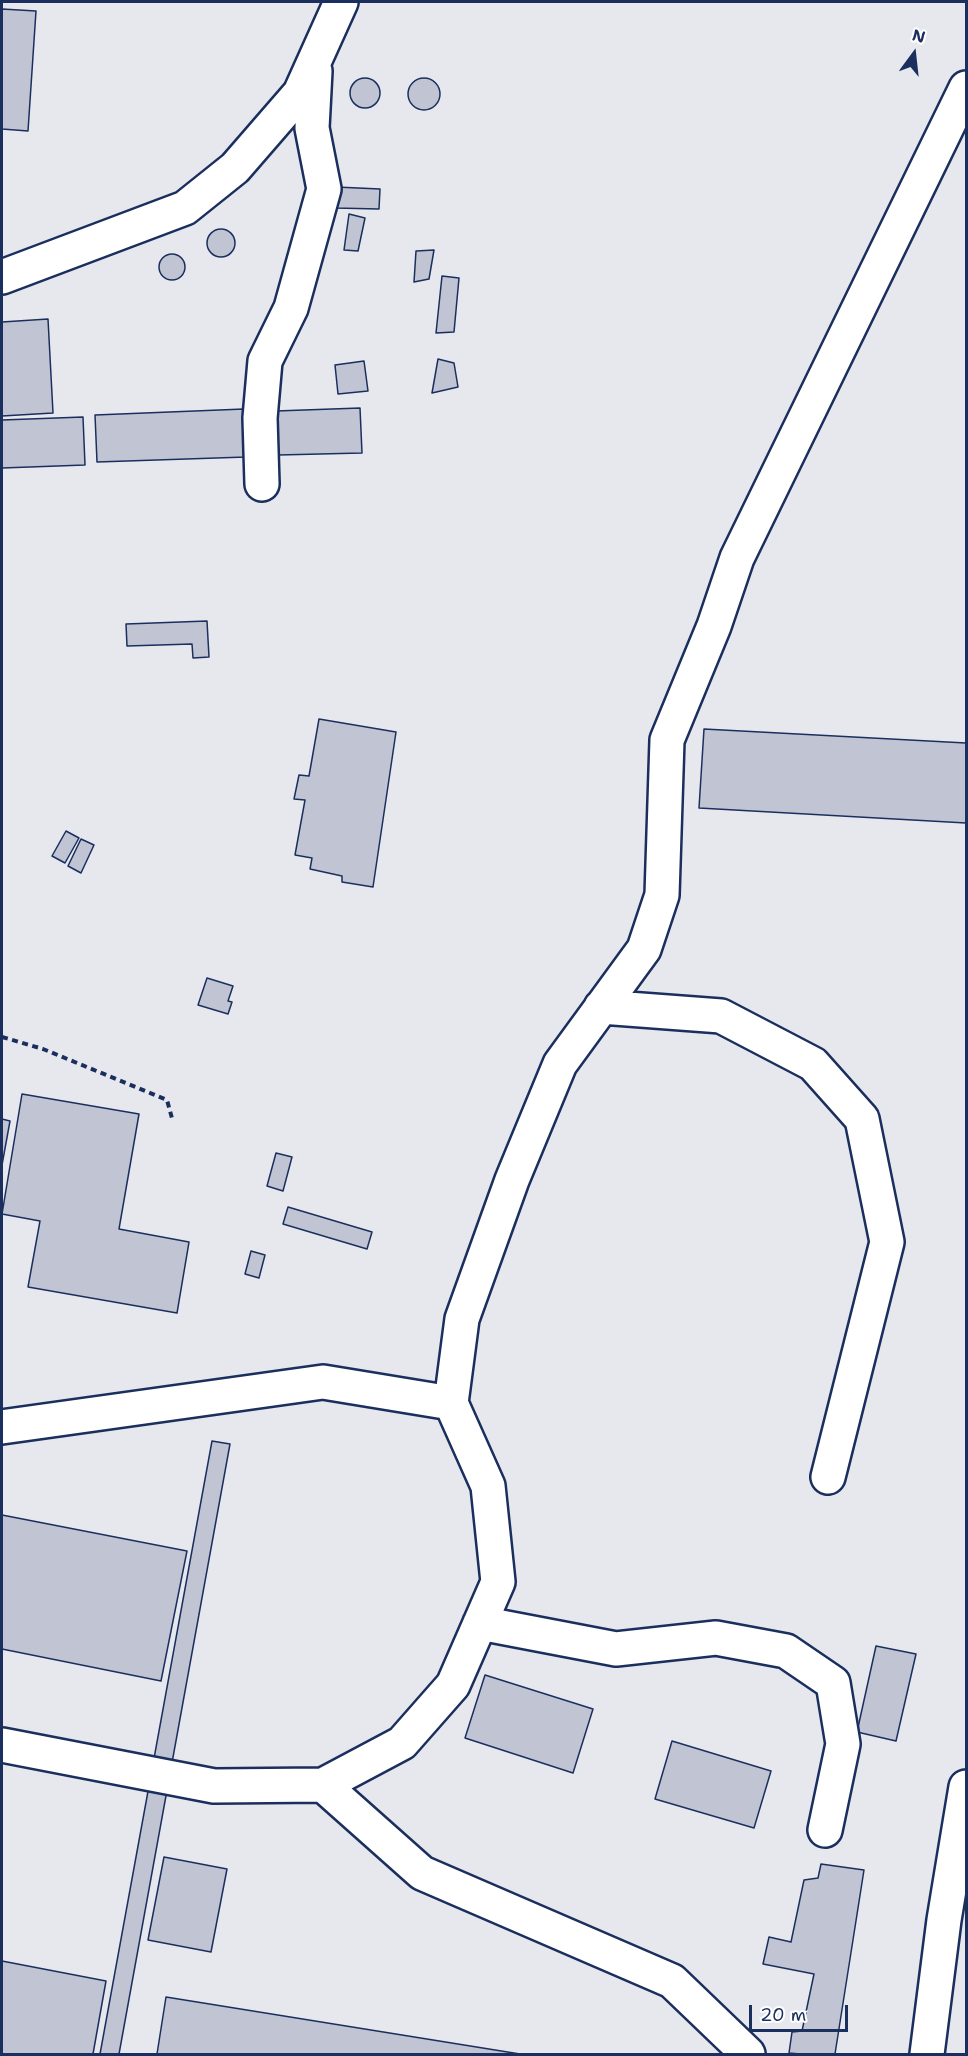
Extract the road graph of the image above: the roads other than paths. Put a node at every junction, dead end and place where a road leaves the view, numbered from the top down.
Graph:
1 (340, 2) edge
2 (316, 57) junction
3 (966, 88) edge
4 (2, 277) edge
5 (262, 484) dead end
6 (601, 1007) junction
7 (451, 1403) junction
8 (2, 1427) edge
9 (828, 1477) dead end
10 (480, 1623) junction
11 (2, 1745) edge
12 (323, 1785) junction
13 (966, 1787) edge
14 (825, 1830) dead end
15 (748, 2055) edge
16 (927, 2055) edge

1 - 2 street
2 - 4 street
2 - 5 street
3 - 6 street
6 - 7 street
6 - 9 street
7 - 8 street
7 - 10 street
10 - 12 street
10 - 14 street
11 - 12 street
12 - 15 street
13 - 16 street

